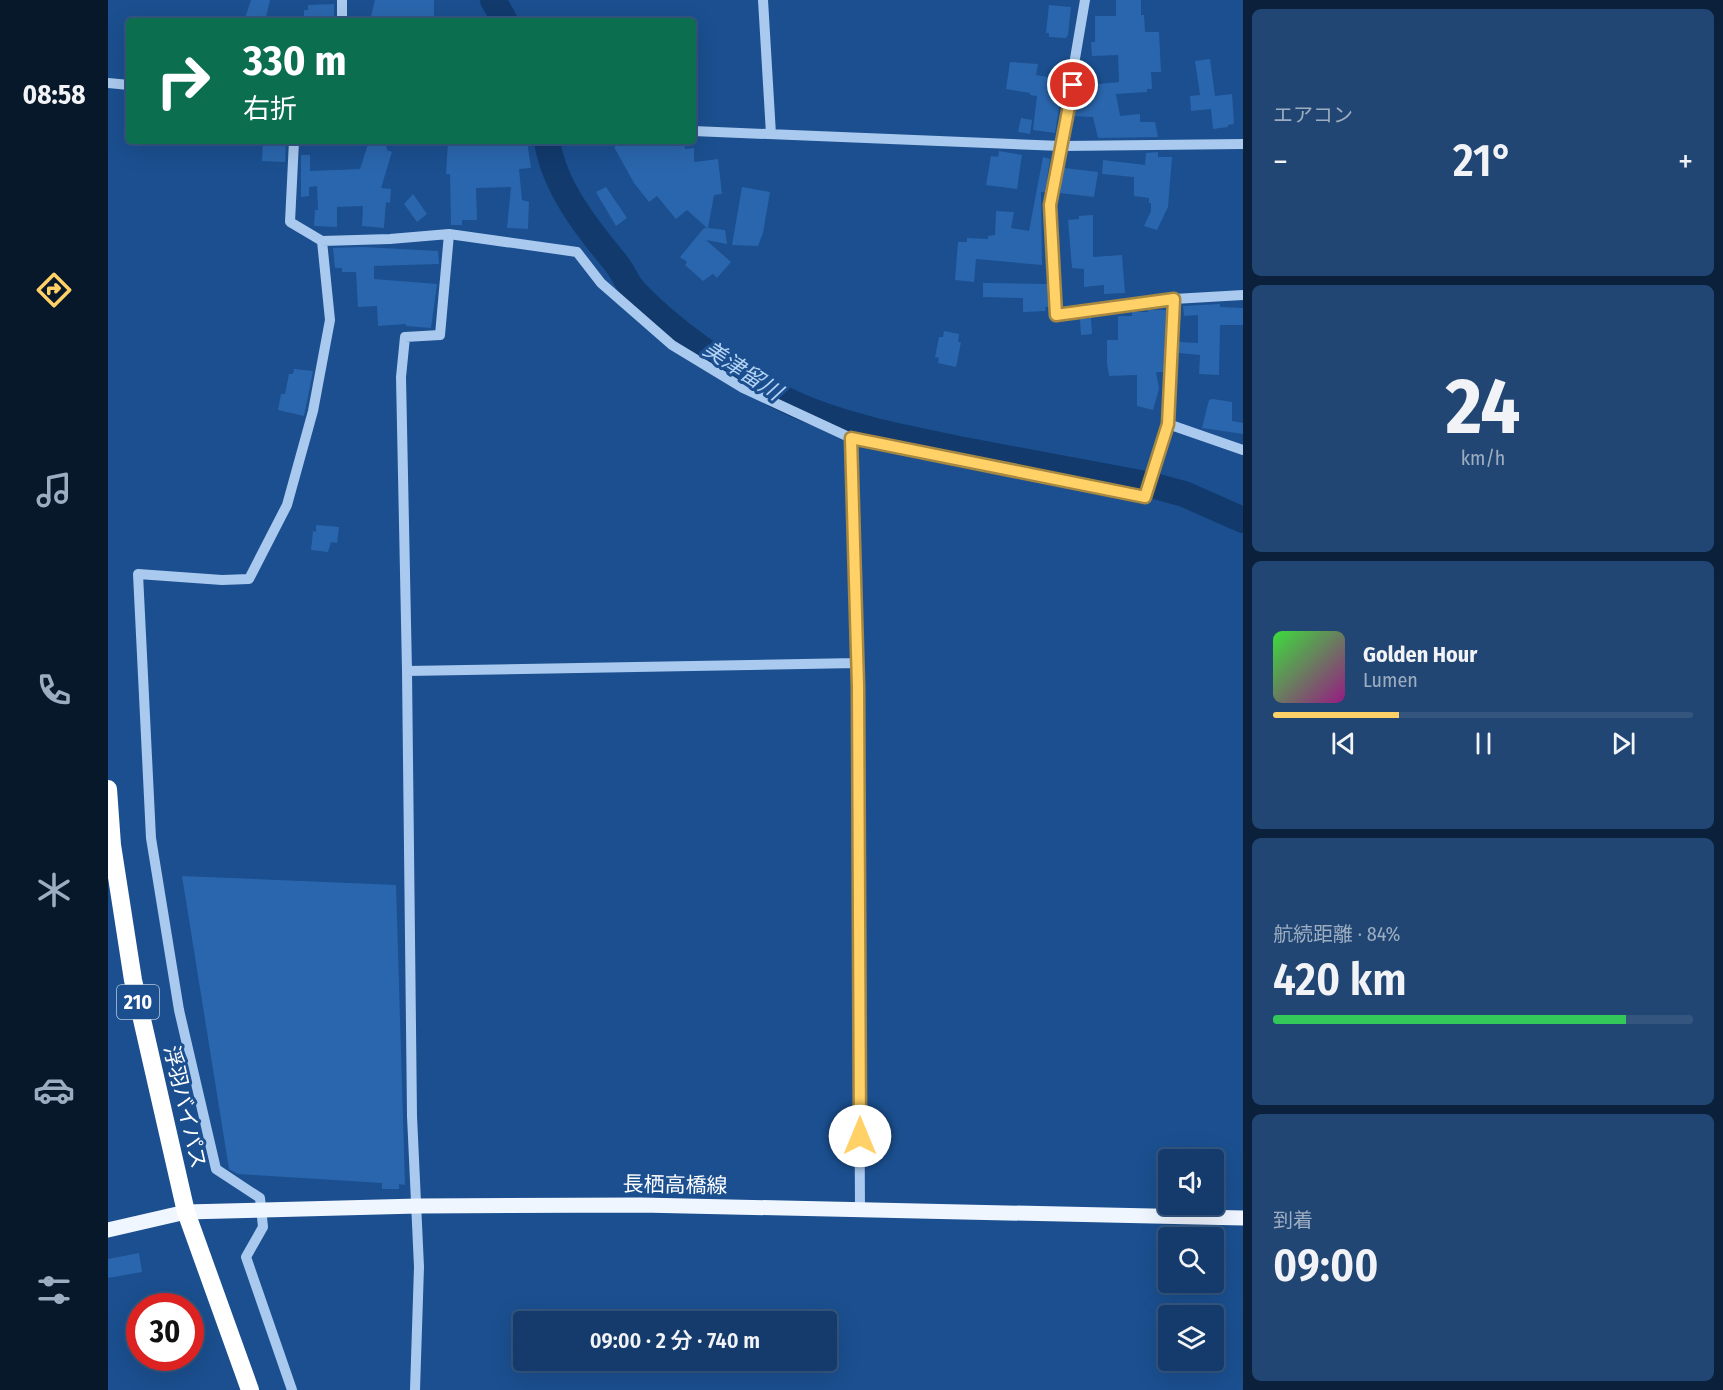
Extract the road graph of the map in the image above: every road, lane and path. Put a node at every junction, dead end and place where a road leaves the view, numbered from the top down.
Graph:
1 (342, 0) edge
2 (763, 0) edge
3 (1085, 0) edge
4 (342, 18) edge
5 (108, 83) edge
6 (126, 85) edge
7 (696, 131) edge
8 (771, 134) junction
9 (294, 144) edge
10 (1243, 144) edge
11 (1062, 146) junction
12 (449, 234) junction
13 (322, 241) junction
14 (1243, 295) edge
15 (1174, 299) junction
16 (1168, 424) junction
17 (851, 438) junction
18 (1243, 450) edge
19 (857, 663) junction
20 (407, 671) junction
21 (108, 789) edge
22 (418, 1206) junction
23 (860, 1209) junction
24 (262, 1210) junction
25 (186, 1212) junction
26 (1243, 1218) edge
27 (108, 1230) edge
28 (250, 1390) edge
29 (292, 1390) edge
30 (415, 1390) edge

1 - 4 street
2 - 8 street
3 - 11 street
5 - 6 street
7 - 8 street
8 - 11 street
9 - 13 street
10 - 11 street
11 - 15 street
12 - 13 street
12 - 17 street
12 - 20 street
13 - 24 street
14 - 15 street
15 - 16 street
16 - 17 street
16 - 18 street
17 - 19 street
19 - 20 street
19 - 23 street
20 - 22 street
21 - 25 highway, 浮羽バイパス / 210
22 - 23 main road, 長栖高橋線
22 - 24 main road, 長栖高橋線
22 - 30 street
23 - 26 main road, 長栖高橋線
24 - 25 main road, 長栖高橋線
24 - 29 street
25 - 27 main road, 長栖高橋線
25 - 28 highway, 浮羽バイパス / 210

